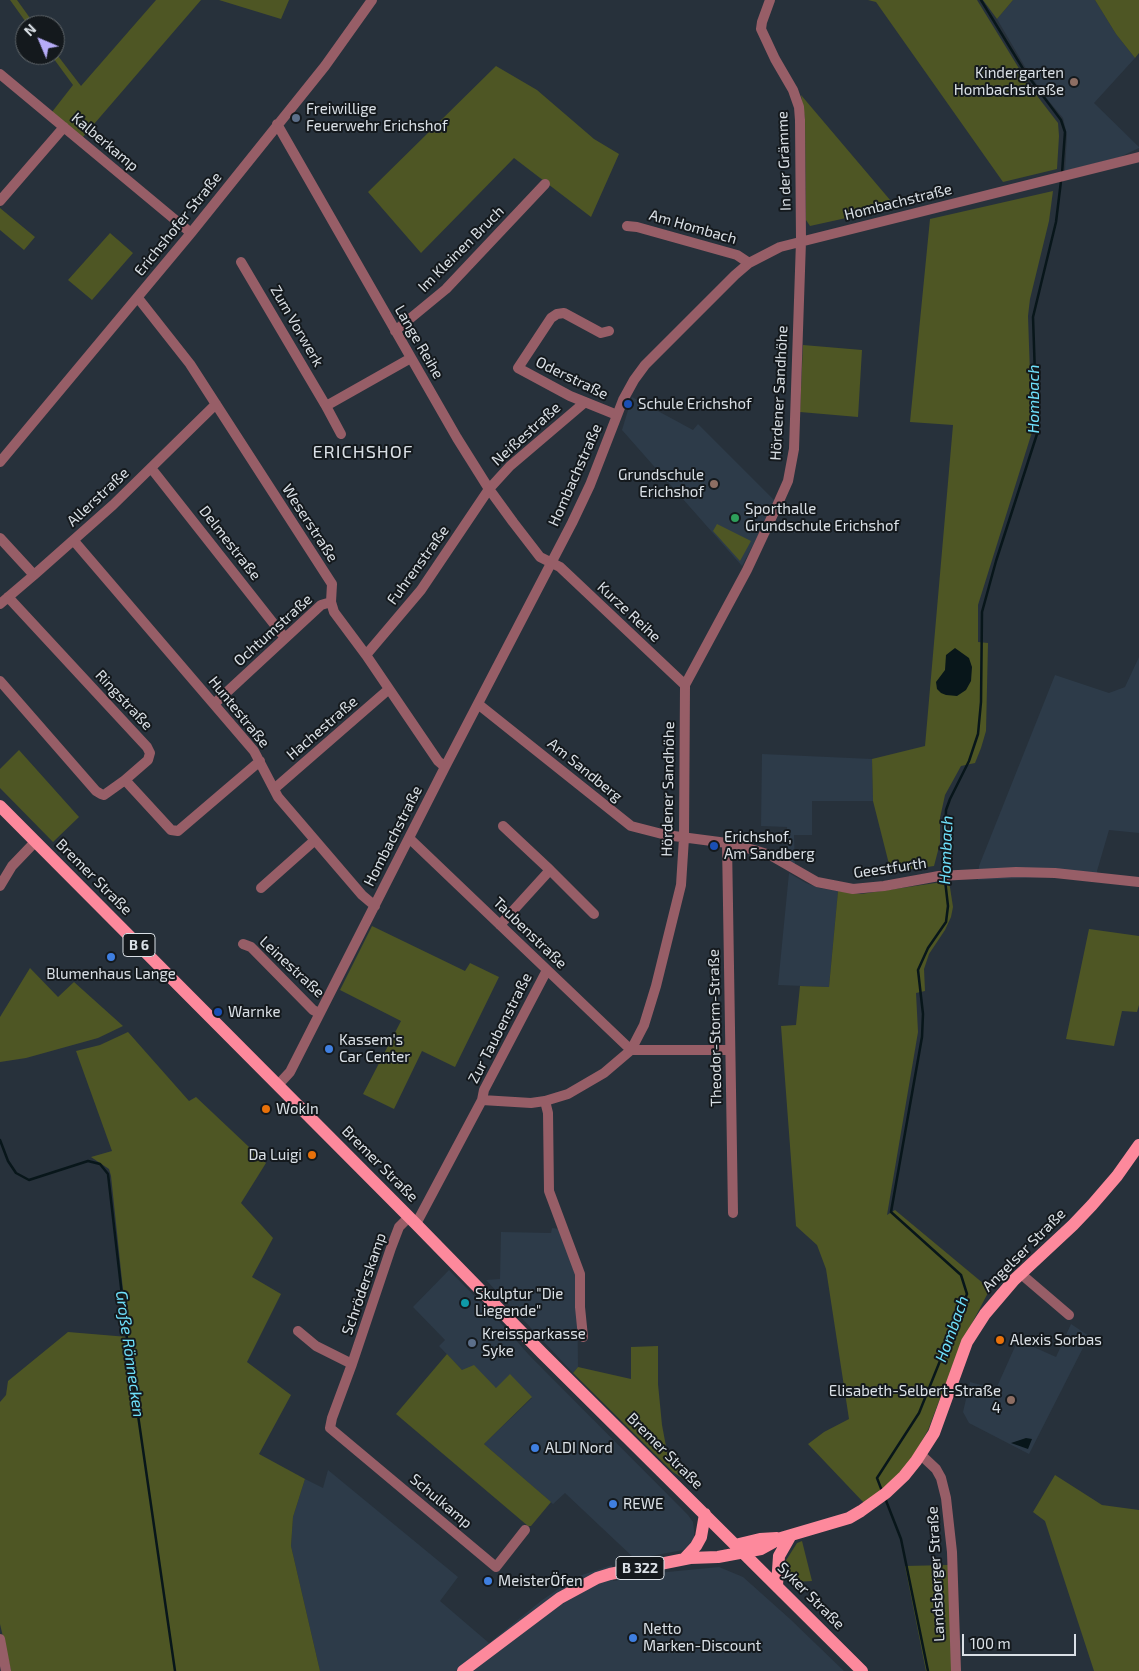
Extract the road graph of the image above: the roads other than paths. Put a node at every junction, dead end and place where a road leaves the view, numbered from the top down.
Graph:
1 (372, 0) edge
2 (770, 0) edge
3 (0, 74) edge
4 (277, 124) junction
5 (64, 128) junction
6 (1139, 157) edge
7 (545, 184) dead end
8 (0, 201) edge
9 (627, 226) dead end
10 (190, 233) junction
11 (801, 241) junction
12 (241, 262) dead end
13 (749, 263) junction
14 (138, 298) junction
15 (395, 331) junction
16 (609, 331) dead end
17 (410, 358) junction
18 (584, 403) junction
19 (216, 404) junction
20 (326, 406) junction
21 (617, 415) junction
22 (341, 434) dead end
23 (0, 462) edge
24 (151, 468) junction
25 (490, 489) junction
26 (0, 538) edge
27 (74, 541) junction
28 (551, 563) junction
29 (34, 575) junction
30 (4, 601) edge
31 (331, 602) junction
32 (285, 638) junction
33 (366, 655) junction
34 (0, 681) edge
35 (685, 685) junction
36 (389, 689) junction
37 (214, 704) junction
38 (478, 704) junction
39 (260, 761) junction
40 (445, 767) junction
41 (126, 780) junction
42 (274, 789) junction
43 (0, 806) edge
44 (503, 826) dead end
45 (409, 838) junction
46 (684, 838) junction
47 (315, 840) junction
48 (35, 842) junction
49 (726, 843) junction
50 (550, 870) junction
51 (1139, 882) edge
52 (0, 886) edge
53 (261, 888) dead end
54 (375, 906) junction
55 (594, 914) dead end
56 (500, 925) junction
57 (243, 944) dead end
58 (547, 970) junction
59 (319, 1013) junction
60 (630, 1050) junction
61 (730, 1050) junction
62 (278, 1085) junction
63 (482, 1100) junction
64 (545, 1101) junction
65 (1139, 1145) edge
66 (733, 1213) dead end
67 (413, 1220) junction
68 (1021, 1274) junction
69 (1069, 1315) dead end
70 (298, 1331) dead end
71 (583, 1337) dead end
72 (352, 1364) junction
73 (330, 1428) joint
74 (920, 1454) junction
75 (705, 1514) junction
76 (525, 1530) dead end
77 (786, 1537) junction
78 (739, 1548) junction
79 (687, 1558) junction
80 (777, 1585) junction
81 (0, 1638) edge
82 (6, 1671) edge
83 (463, 1671) edge
84 (862, 1671) edge
85 (956, 1671) edge

1 - 4 street, Erichshofer Straße
2 - 11 street, In der Grämme
3 - 5 street, Kalberkamp
4 - 10 street, Erichshofer Straße
4 - 15 street, Lange Reihe
5 - 8 street
5 - 10 street, Kalberkamp
6 - 11 street, Hombachstraße
7 - 15 street, Im Kleinen Bruch
9 - 13 street, Am Hombach
10 - 14 street, Erichshofer Straße
11 - 13 street, Hombachstraße
11 - 35 street, Hördener Sandhöhe
12 - 20 street, Zum Vorwerk
13 - 21 street, Hombachstraße
14 - 19 street, Weserstraße
14 - 23 street, Erichshofer Straße
15 - 17 street, Lange Reihe
16 - 18 street, Oderstraße
17 - 20 street
17 - 25 street, Lange Reihe
18 - 21 street, Oderstraße
18 - 25 street, Neißestraße
19 - 24 street, Allerstraße
19 - 31 street, Weserstraße
20 - 22 street, Zum Vorwerk
21 - 28 street, Hombachstraße
24 - 27 street, Allerstraße
24 - 32 street, Delmestraße
25 - 28 street, Lange Reihe
25 - 33 street, Fuhrenstraße
26 - 29 street
27 - 29 street, Allerstraße
27 - 37 street, Huntestraße
28 - 35 street, Kurze Reihe
28 - 38 street, Hombachstraße
29 - 30 street, Ringstraße
30 - 41 street, Ringstraße
31 - 32 street, Ochtumstraße
31 - 33 street, Weserstraße
32 - 37 street, Ochtumstraße
33 - 36 street, Weserstraße
34 - 41 street, Ringstraße
35 - 46 street, Hördener Sandhöhe
36 - 40 street, Weserstraße
36 - 42 street, Hachestraße
37 - 39 street, Huntestraße
38 - 40 street, Hombachstraße
38 - 46 street, Am Sandberg
39 - 41 street
39 - 42 street, Huntestraße
40 - 45 street, Hombachstraße
42 - 47 street, Huntestraße
43 - 48 main road, Bremer Straße / B 6
44 - 50 street
45 - 54 street, Hombachstraße
45 - 56 street, Taubenstraße
46 - 49 street, Geestfurth
46 - 60 street, Hördener Sandhöhe
47 - 53 street
47 - 54 street, Huntestraße
48 - 52 street
48 - 62 main road, Bremer Straße / B 6
49 - 51 street, Geestfurth
49 - 61 street, Theodor-Storm-Straße
50 - 55 street
50 - 56 street
54 - 59 street, Hombachstraße
56 - 58 street, Taubenstraße
57 - 59 street, Leinestraße
58 - 60 street, Taubenstraße
58 - 63 street, Zur Taubenstraße
59 - 62 street, Hombachstraße
60 - 61 street
60 - 64 street, Hördener Sandhöhe
61 - 66 street, Theodor-Storm-Straße
62 - 67 main road, Bremer Straße / B 6
63 - 64 street, Hördener Sandhöhe
63 - 67 street
64 - 71 street
65 - 68 main road, Angelser Straße
67 - 72 street, Schröderskamp
67 - 75 main road, Bremer Straße / B 6
68 - 69 street
68 - 74 main road, Angelser Straße
70 - 72 street
72 - 73 street, Schröderskamp
73 - 76 street, Schulkamp
74 - 77 main road, Angelser Straße
74 - 85 street, Landsberger Straße
75 - 78 main road, Bremer Straße / B 6
75 - 79 main road
77 - 78 main road, Angelser Straße
77 - 80 main road
78 - 79 main road, B 322
78 - 80 main road, Syker Straße / B 6
79 - 83 main road, B 322
80 - 84 main road, Syker Straße / B 6
81 - 82 street

